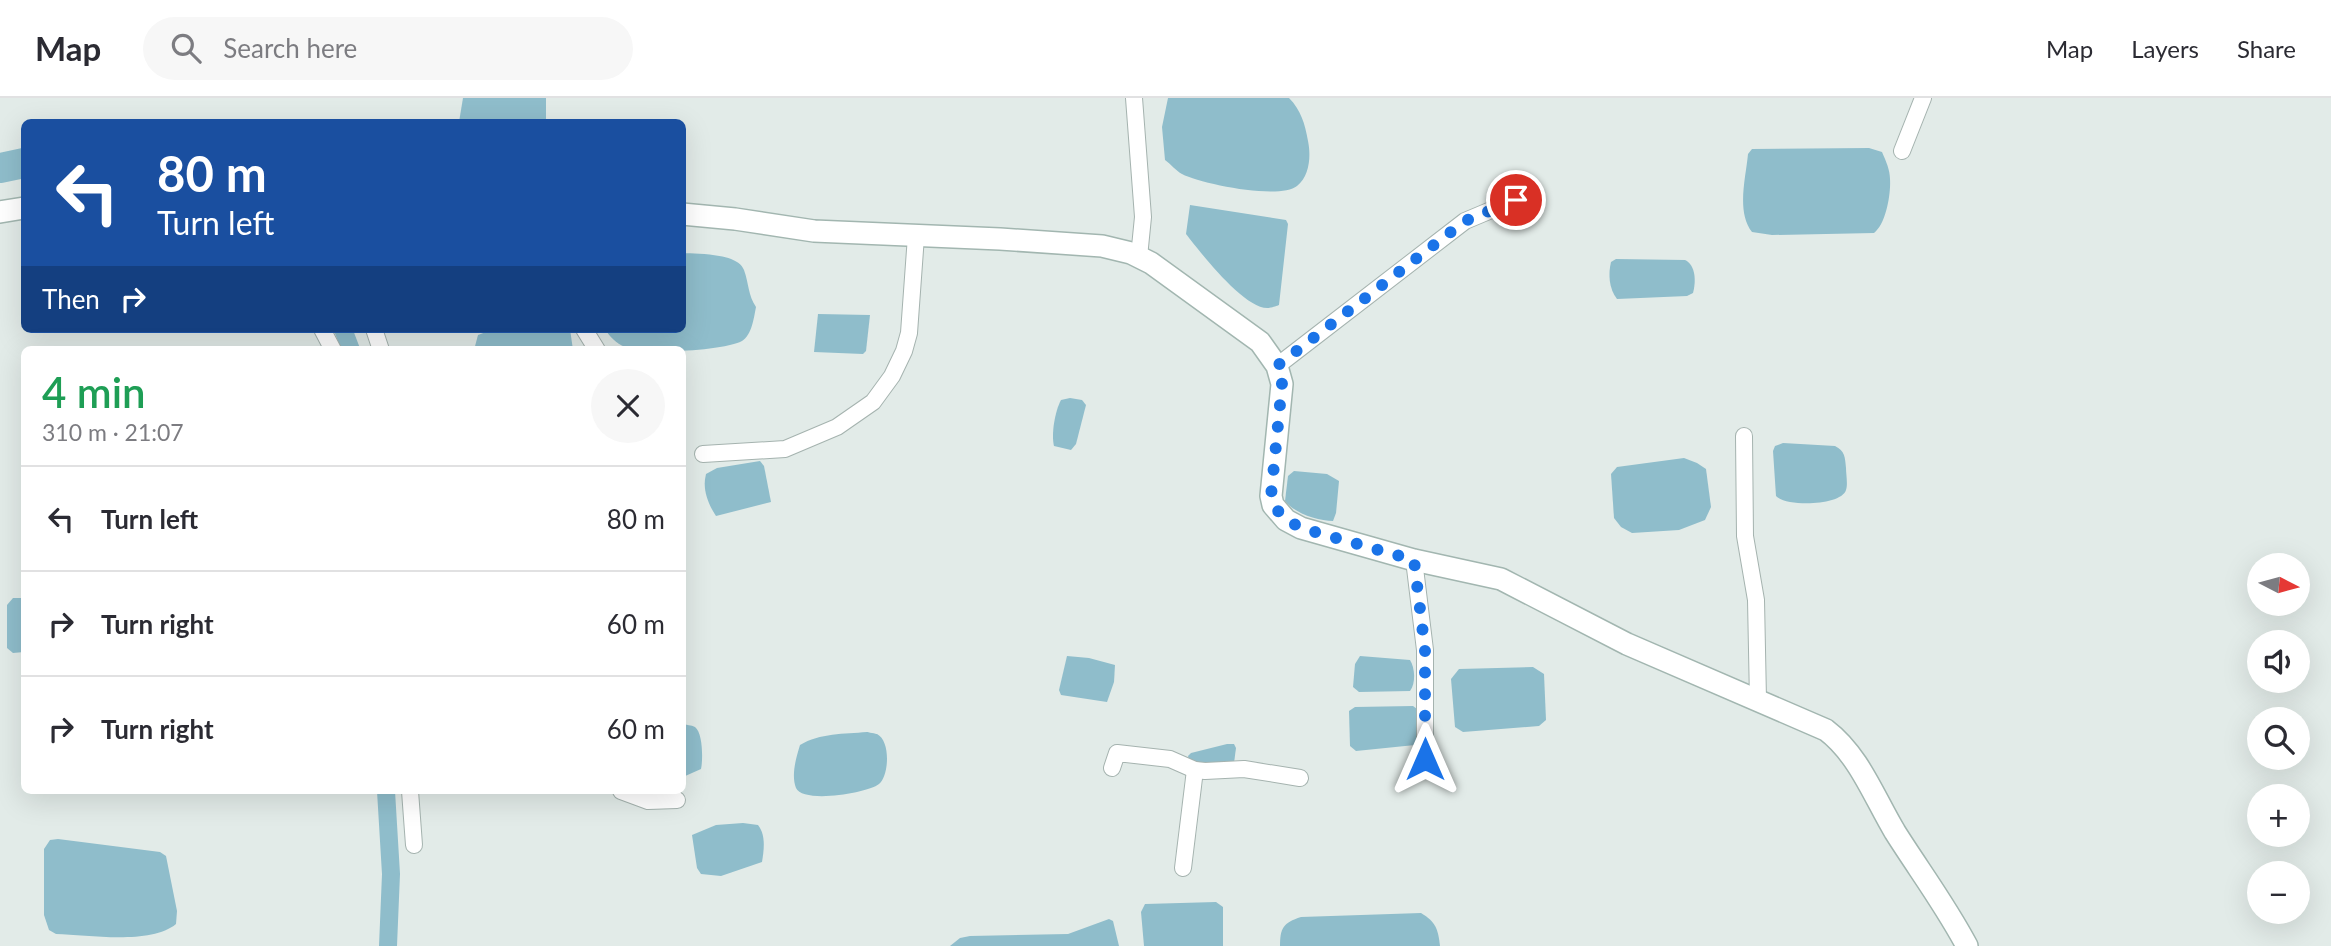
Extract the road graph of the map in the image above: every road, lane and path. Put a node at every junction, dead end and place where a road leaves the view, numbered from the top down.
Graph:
1 (1134, 98) edge
2 (1923, 98) edge
3 (1902, 151) dead end
4 (1516, 200) dead end
5 (21, 208) edge
6 (0, 212) edge
7 (686, 214) edge
8 (916, 236) junction
9 (1139, 257) junction
10 (1277, 366) junction
11 (1744, 436) dead end
12 (703, 454) dead end
13 (1414, 560) junction
14 (1758, 700) junction
15 (1425, 759) dead end
16 (1112, 768) dead end
17 (1195, 770) junction
18 (1300, 778) dead end
19 (410, 794) edge
20 (630, 794) edge
21 (677, 800) dead end
22 (414, 845) dead end
23 (1182, 868) dead end
24 (1967, 946) edge

1 - 9 street
2 - 3 street
4 - 10 street
5 - 6 street
7 - 8 street
8 - 9 street
8 - 12 street
9 - 10 street
10 - 13 street
11 - 14 street
13 - 14 street
13 - 15 street
14 - 24 street
16 - 17 street
17 - 18 street
17 - 23 street
19 - 22 street
20 - 21 street

